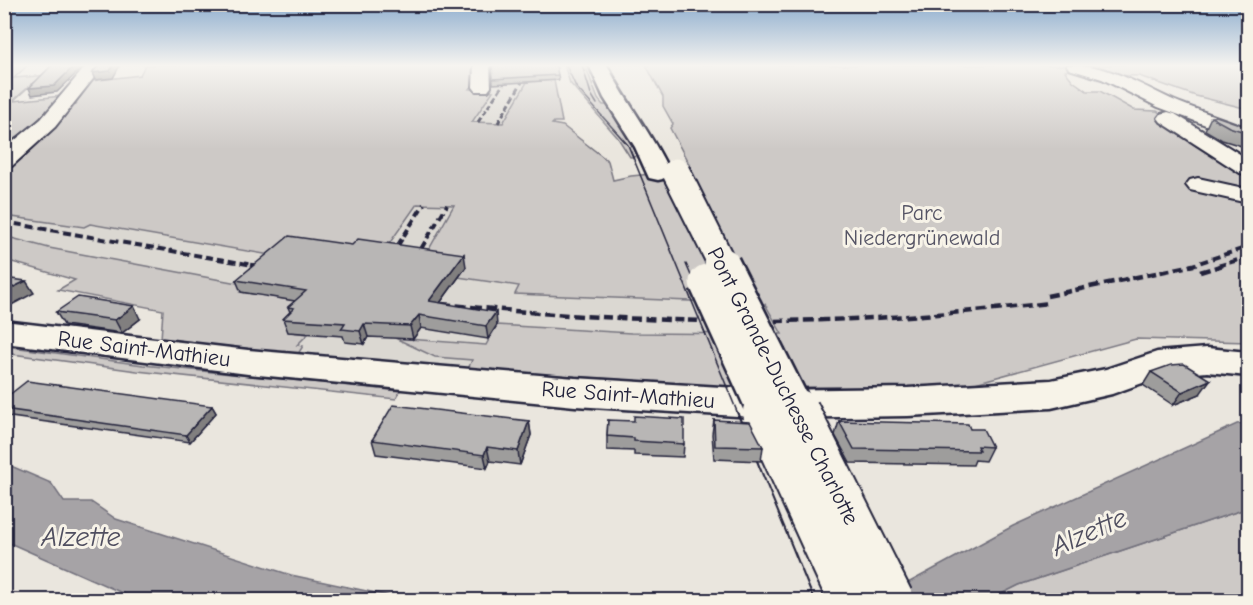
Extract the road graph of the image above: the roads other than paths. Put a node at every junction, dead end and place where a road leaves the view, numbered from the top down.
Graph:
1 (73, 93) edge
2 (612, 93) edge
3 (634, 93) edge
4 (1145, 93) edge
5 (1165, 103) junction
6 (1248, 135) edge
7 (4, 161) edge
8 (1248, 168) edge
9 (667, 173) junction
10 (1197, 185) dead end
11 (1248, 196) edge
12 (4, 332) edge
13 (1248, 364) edge
14 (852, 600) edge
15 (890, 600) edge

1 - 7 street
2 - 9 main road
3 - 9 main road
4 - 5 street
5 - 6 street
5 - 8 street
9 - 14 main road, Pont Grande-Duchesse Charlotte, bridge
9 - 15 main road, Pont Grande-Duchesse Charlotte, bridge
10 - 11 street
12 - 13 main road, Rue Saint-Mathieu

